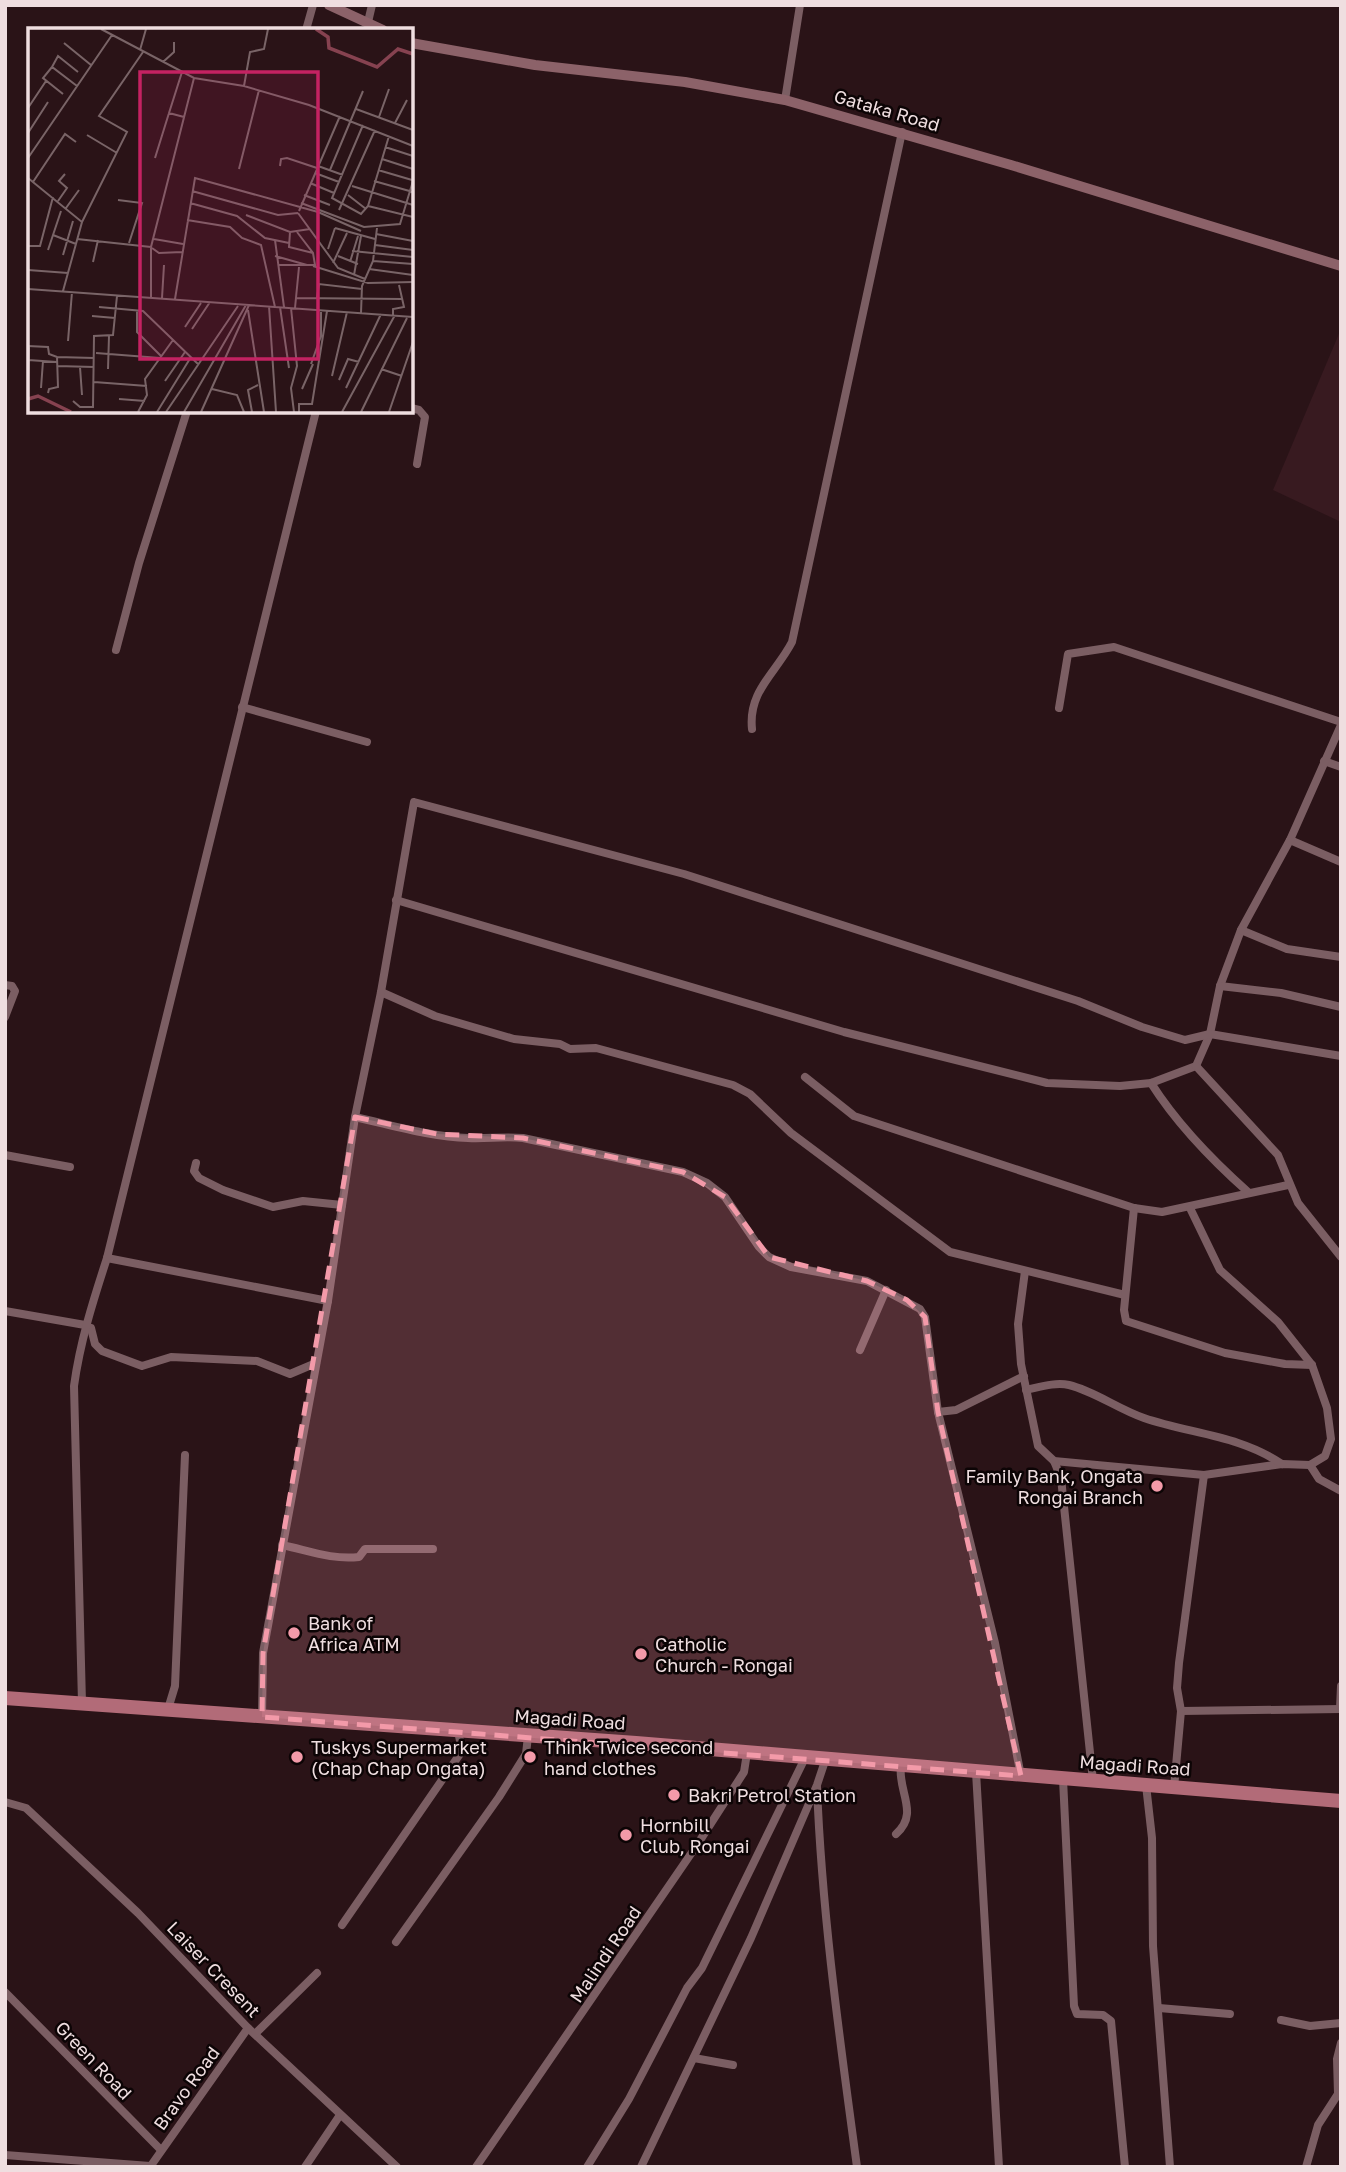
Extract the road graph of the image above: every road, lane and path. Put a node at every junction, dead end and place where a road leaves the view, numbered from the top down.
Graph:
1 (313, 5) edge
2 (329, 5) edge
3 (372, 5) edge
4 (800, 5) edge
5 (368, 22) junction
6 (307, 28) edge
7 (379, 28) edge
8 (413, 43) edge
9 (785, 100) junction
10 (902, 132) junction
11 (1341, 266) edge
12 (413, 408) edge
13 (186, 413) edge
14 (316, 413) edge
15 (417, 464) dead end
16 (116, 650) dead end
17 (242, 707) junction
18 (1059, 708) dead end
19 (1341, 724) edge
20 (752, 729) dead end
21 (367, 742) dead end
22 (1324, 761) junction
23 (1341, 767) edge
24 (1290, 840) junction
25 (1341, 862) edge
26 (397, 900) junction
27 (1241, 930) junction
28 (1341, 957) edge
29 (5, 985) edge
30 (1220, 986) junction
31 (381, 992) junction
32 (1341, 1007) edge
33 (5, 1017) edge
34 (1210, 1034) junction
35 (1341, 1056) edge
36 (1196, 1066) junction
37 (805, 1077) dead end
38 (1151, 1083) junction
39 (355, 1117) junction
40 (5, 1156) edge
41 (196, 1163) dead end
42 (70, 1167) dead end
43 (1288, 1185) junction
44 (1248, 1192) junction
45 (342, 1205) junction
46 (1134, 1208) junction
47 (1190, 1208) junction
48 (1341, 1257) edge
49 (107, 1258) junction
50 (1025, 1271) junction
51 (886, 1290) junction
52 (1125, 1295) junction
53 (328, 1301) junction
54 (5, 1311) edge
55 (88, 1326) junction
56 (860, 1350) dead end
57 (316, 1363) junction
58 (1312, 1365) junction
59 (1024, 1376) junction
60 (1026, 1390) junction
61 (938, 1412) junction
62 (185, 1455) dead end
63 (1054, 1461) junction
64 (1282, 1464) junction
65 (1310, 1465) junction
66 (1204, 1475) junction
67 (1341, 1491) edge
68 (282, 1545) junction
69 (433, 1549) dead end
70 (1341, 1686) edge
71 (5, 1698) edge
72 (82, 1703) junction
73 (168, 1709) junction
74 (1340, 1709) edge
75 (1181, 1711) junction
76 (262, 1717) junction
77 (458, 1731) junction
78 (528, 1736) junction
79 (747, 1753) junction
80 (805, 1758) junction
81 (825, 1760) junction
82 (901, 1765) junction
83 (976, 1772) junction
84 (1021, 1776) junction
85 (1063, 1779) junction
86 (1093, 1781) junction
87 (817, 1785) junction
88 (1146, 1785) junction
89 (1174, 1788) junction
90 (1341, 1801) edge
91 (5, 1802) edge
92 (896, 1834) dead end
93 (342, 1925) dead end
94 (396, 1941) dead end
95 (317, 1973) dead end
96 (5, 1992) edge
97 (1159, 2008) junction
98 (1230, 2014) dead end
99 (1281, 2020) dead end
100 (1341, 2022) edge
101 (252, 2031) junction
102 (1341, 2043) edge
103 (694, 2058) junction
104 (733, 2065) dead end
105 (340, 2116) junction
106 (161, 2150) junction
107 (5, 2155) edge
108 (386, 2163) edge
109 (150, 2166) edge
110 (305, 2167) edge
111 (397, 2167) edge
112 (476, 2167) edge
113 (587, 2167) edge
114 (641, 2167) edge
115 (857, 2167) edge
116 (999, 2167) edge
117 (1125, 2167) edge
118 (1170, 2167) edge
119 (1306, 2167) edge

1 - 6 street
2 - 5 street
3 - 5 street
4 - 9 street
5 - 7 street
8 - 9 street, Gataka Road
9 - 10 street, Gataka Road
10 - 11 street, Gataka Road
10 - 20 street
12 - 15 street
13 - 16 street
14 - 17 street
17 - 21 street
17 - 49 street
18 - 19 street
19 - 22 street
22 - 23 street
22 - 24 street
24 - 25 street
24 - 27 street
26 - 31 street
26 - 34 street
26 - 38 street
27 - 28 street
27 - 30 street
29 - 33 street
30 - 32 street
30 - 34 street
31 - 39 street
31 - 50 street
34 - 35 street
34 - 36 street
36 - 38 street
36 - 43 street
37 - 46 street
38 - 44 street
39 - 45 street
39 - 51 street
40 - 42 street
41 - 45 street
43 - 44 street
43 - 48 street
44 - 47 street
45 - 53 street
46 - 47 street
46 - 52 street
47 - 58 street
49 - 53 street
49 - 55 street
50 - 52 street
50 - 59 street
51 - 56 street
51 - 61 street
52 - 58 street
53 - 57 street
54 - 55 street
55 - 57 street
55 - 72 street
57 - 68 street
58 - 65 street
59 - 60 street
59 - 61 street
60 - 63 street
60 - 64 street
61 - 84 street
62 - 73 street
63 - 66 street
63 - 86 street
64 - 65 street
64 - 66 street
65 - 67 street
66 - 75 street
68 - 69 street
68 - 76 street
70 - 74 street
71 - 72 highway, Magadi Road
72 - 73 highway, Magadi Road
73 - 76 highway, Magadi Road
74 - 75 street
75 - 89 street
76 - 77 highway, Magadi Road
77 - 78 highway, Magadi Road
77 - 93 street
78 - 79 highway, Magadi Road
78 - 94 street
79 - 80 highway, Magadi Road
79 - 112 street, Malindi Road
80 - 81 highway, Magadi Road
80 - 113 street
81 - 82 highway, Magadi Road
81 - 87 street
82 - 83 highway, Magadi Road
82 - 92 street
83 - 84 highway, Magadi Road
83 - 116 street
84 - 85 highway, Magadi Road
85 - 86 highway, Magadi Road
85 - 117 street
86 - 88 highway, Magadi Road
87 - 103 street
87 - 115 street
88 - 89 highway, Magadi Road
88 - 97 street
89 - 90 highway, Magadi Road
91 - 101 street, Laiser Cresent
95 - 101 street, Bravo Road
96 - 106 street, Green Road
97 - 98 street
97 - 118 street
99 - 100 street
101 - 105 street, Laiser Cresent
101 - 106 street, Bravo Road
102 - 119 street
103 - 104 street
103 - 114 street
105 - 108 street, Laiser Cresent
105 - 110 street
106 - 109 street, Bravo Road
107 - 109 street
108 - 111 street, Laiser Cresent

